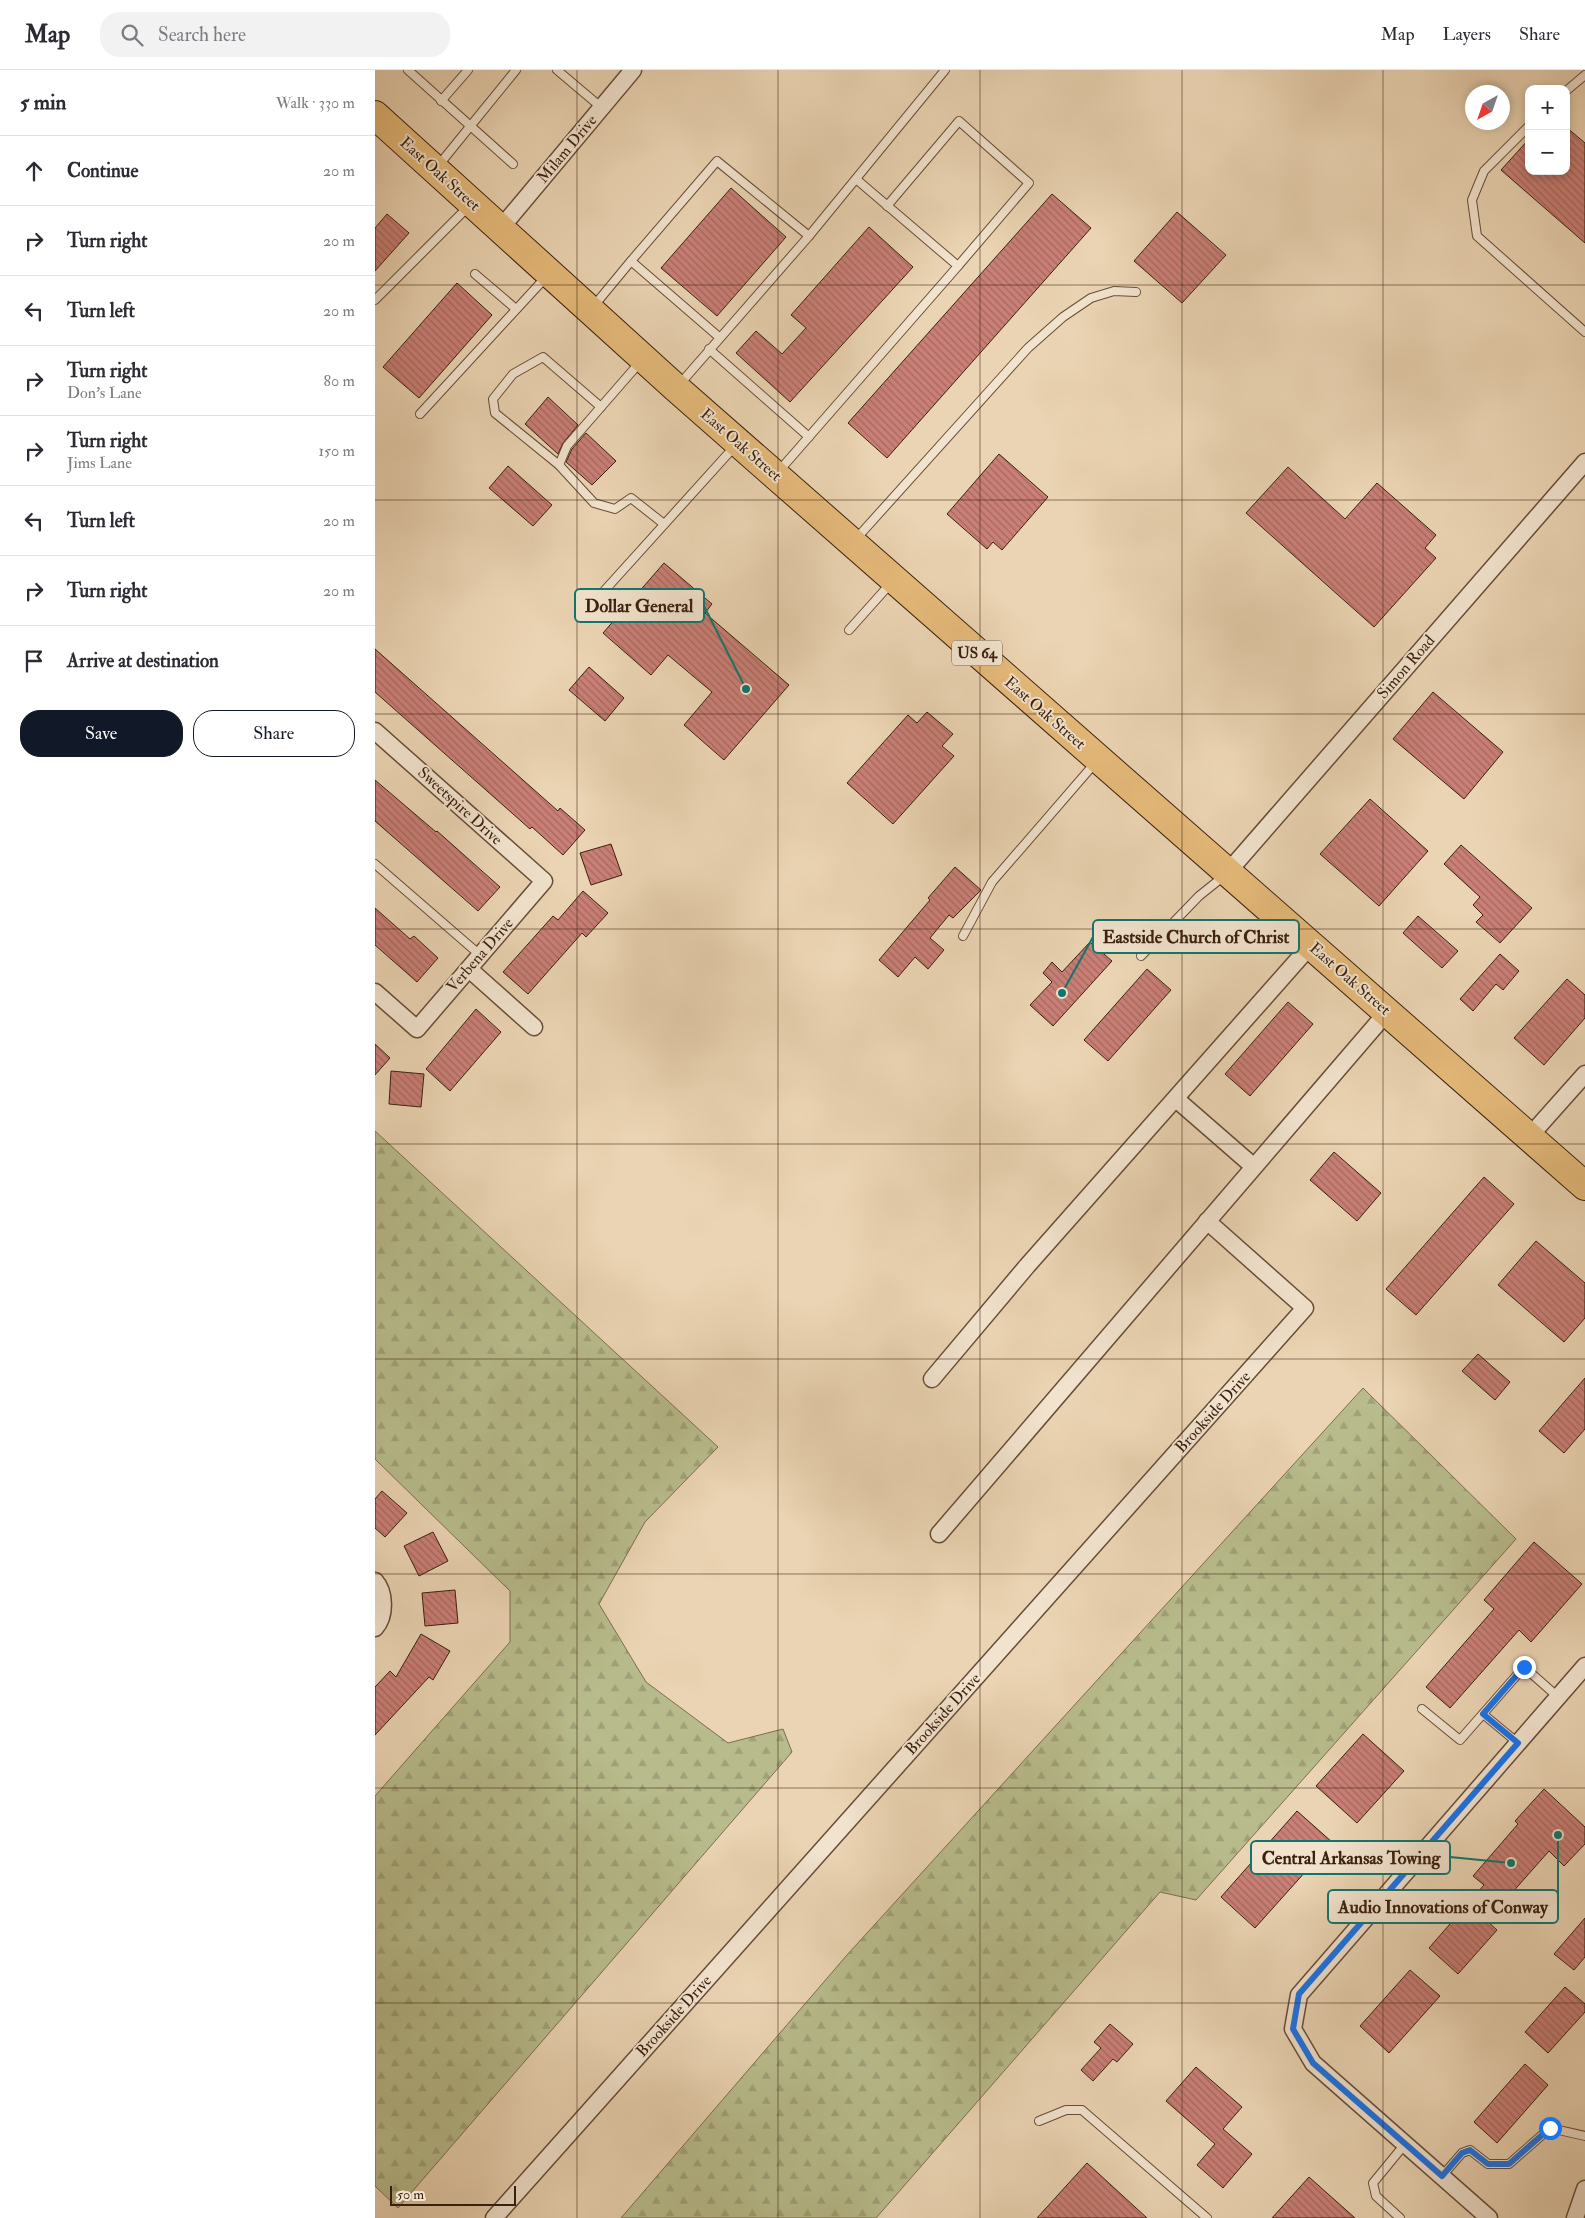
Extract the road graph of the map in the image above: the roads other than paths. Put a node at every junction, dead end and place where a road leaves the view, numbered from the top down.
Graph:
1 (408, 70) edge
2 (468, 70) edge
3 (516, 70) edge
4 (557, 70) edge
5 (633, 70) edge
6 (945, 70) edge
7 (1585, 75) edge
8 (1570, 88) edge
9 (441, 100) junction
10 (602, 108) junction
11 (375, 115) edge
12 (470, 127) junction
13 (1525, 130) edge
14 (513, 164) dead end
15 (435, 170) junction
16 (856, 179) junction
17 (472, 203) junction
18 (887, 206) junction
19 (500, 229) junction
20 (809, 236) junction
21 (631, 261) junction
22 (958, 266) junction
23 (549, 273) junction
24 (475, 274) dead end
25 (1136, 292) dead end
26 (375, 300) edge
27 (516, 309) junction
28 (590, 310) junction
29 (1585, 332) edge
30 (719, 337) junction
31 (709, 349) junction
32 (643, 358) junction
33 (676, 388) junction
34 (601, 407) junction
35 (420, 414) dead end
36 (809, 437) junction
37 (738, 442) junction
38 (1585, 462) edge
39 (559, 465) junction
40 (776, 474) junction
41 (664, 524) junction
42 (853, 543) junction
43 (894, 579) junction
44 (586, 611) dead end
45 (849, 630) dead end
46 (375, 731) edge
47 (1098, 760) junction
48 (375, 864) edge
49 (1227, 873) junction
50 (544, 881) joint
51 (963, 936) dead end
52 (1311, 945) junction
53 (480, 956) junction
54 (1141, 956) dead end
55 (469, 969) junction
56 (375, 992) edge
57 (1388, 1011) junction
58 (534, 1027) dead end
59 (1584, 1078) edge
60 (1176, 1099) junction
61 (1529, 1137) junction
62 (1253, 1166) junction
63 (1585, 1186) edge
64 (1207, 1221) junction
65 (933, 1379) dead end
66 (939, 1534) dead end
67 (375, 1581) edge
68 (375, 1628) edge
69 (1585, 1666) edge
70 (1558, 1697) junction
71 (1422, 1709) dead end
72 (1483, 1714) junction
73 (1518, 1743) junction
74 (1039, 2121) dead end
75 (1585, 2136) edge
76 (1405, 2144) junction
77 (1442, 2176) junction
78 (1585, 2189) edge
79 (494, 2218) edge
80 (1207, 2218) edge
81 (1400, 2218) edge
82 (1489, 2218) edge
83 (1575, 2218) edge

1 - 9 lane
2 - 9 lane
3 - 12 lane
4 - 10 lane
5 - 10 street, Milam Drive
6 - 16 lane
7 - 8 lane
9 - 12 lane
10 - 19 street, Milam Drive
11 - 15 highway, East Oak Street / US 64
12 - 14 lane
12 - 15 lane
13 - 29 lane
15 - 17 highway, East Oak Street / US 64
16 - 18 lane
16 - 20 lane
17 - 19 highway, East Oak Street / US 64
17 - 26 lane
18 - 22 lane
18 - 22 lane
19 - 23 highway, East Oak Street / US 64
20 - 21 lane
20 - 30 lane
21 - 28 lane
21 - 30 lane
22 - 36 lane
23 - 27 lane
23 - 28 highway, East Oak Street / US 64
24 - 27 lane
25 - 42 lane
27 - 35 lane
28 - 32 highway, East Oak Street / US 64
30 - 31 lane
31 - 33 lane
31 - 36 lane
32 - 33 highway, East Oak Street / US 64
32 - 34 lane
33 - 37 highway, East Oak Street / US 64
34 - 39 lane
34 - 39 lane
36 - 40 lane
37 - 40 highway, East Oak Street / US 64
37 - 41 lane
38 - 49 street, Simon Road
39 - 41 lane
40 - 42 highway, East Oak Street / US 64
41 - 44 lane
42 - 43 highway, East Oak Street / US 64
43 - 45 lane
43 - 47 highway, East Oak Street / US 64
46 - 50 street, Sweetspire Drive
47 - 49 highway, East Oak Street / US 64
47 - 51 lane
48 - 53 lane
49 - 52 highway, East Oak Street / US 64
49 - 54 lane
50 - 53 street, Verbena Drive
52 - 57 highway, East Oak Street / US 64
52 - 60 street
53 - 55 street, Verbena Drive
55 - 56 street, Verbena Drive
55 - 58 street
57 - 61 highway, East Oak Street / US 64
57 - 62 street
59 - 61 street
60 - 62 street
60 - 65 street
61 - 63 highway, East Oak Street / US 64
62 - 64 street
64 - 66 street
64 - 79 street, Brookside Drive
67 - 68 street
69 - 70 street
70 - 72 lane
70 - 73 street
71 - 72 lane
72 - 73 lane
73 - 76 street
74 - 80 lane
75 - 77 lane
76 - 77 street
76 - 81 lane
77 - 82 street
78 - 83 street

